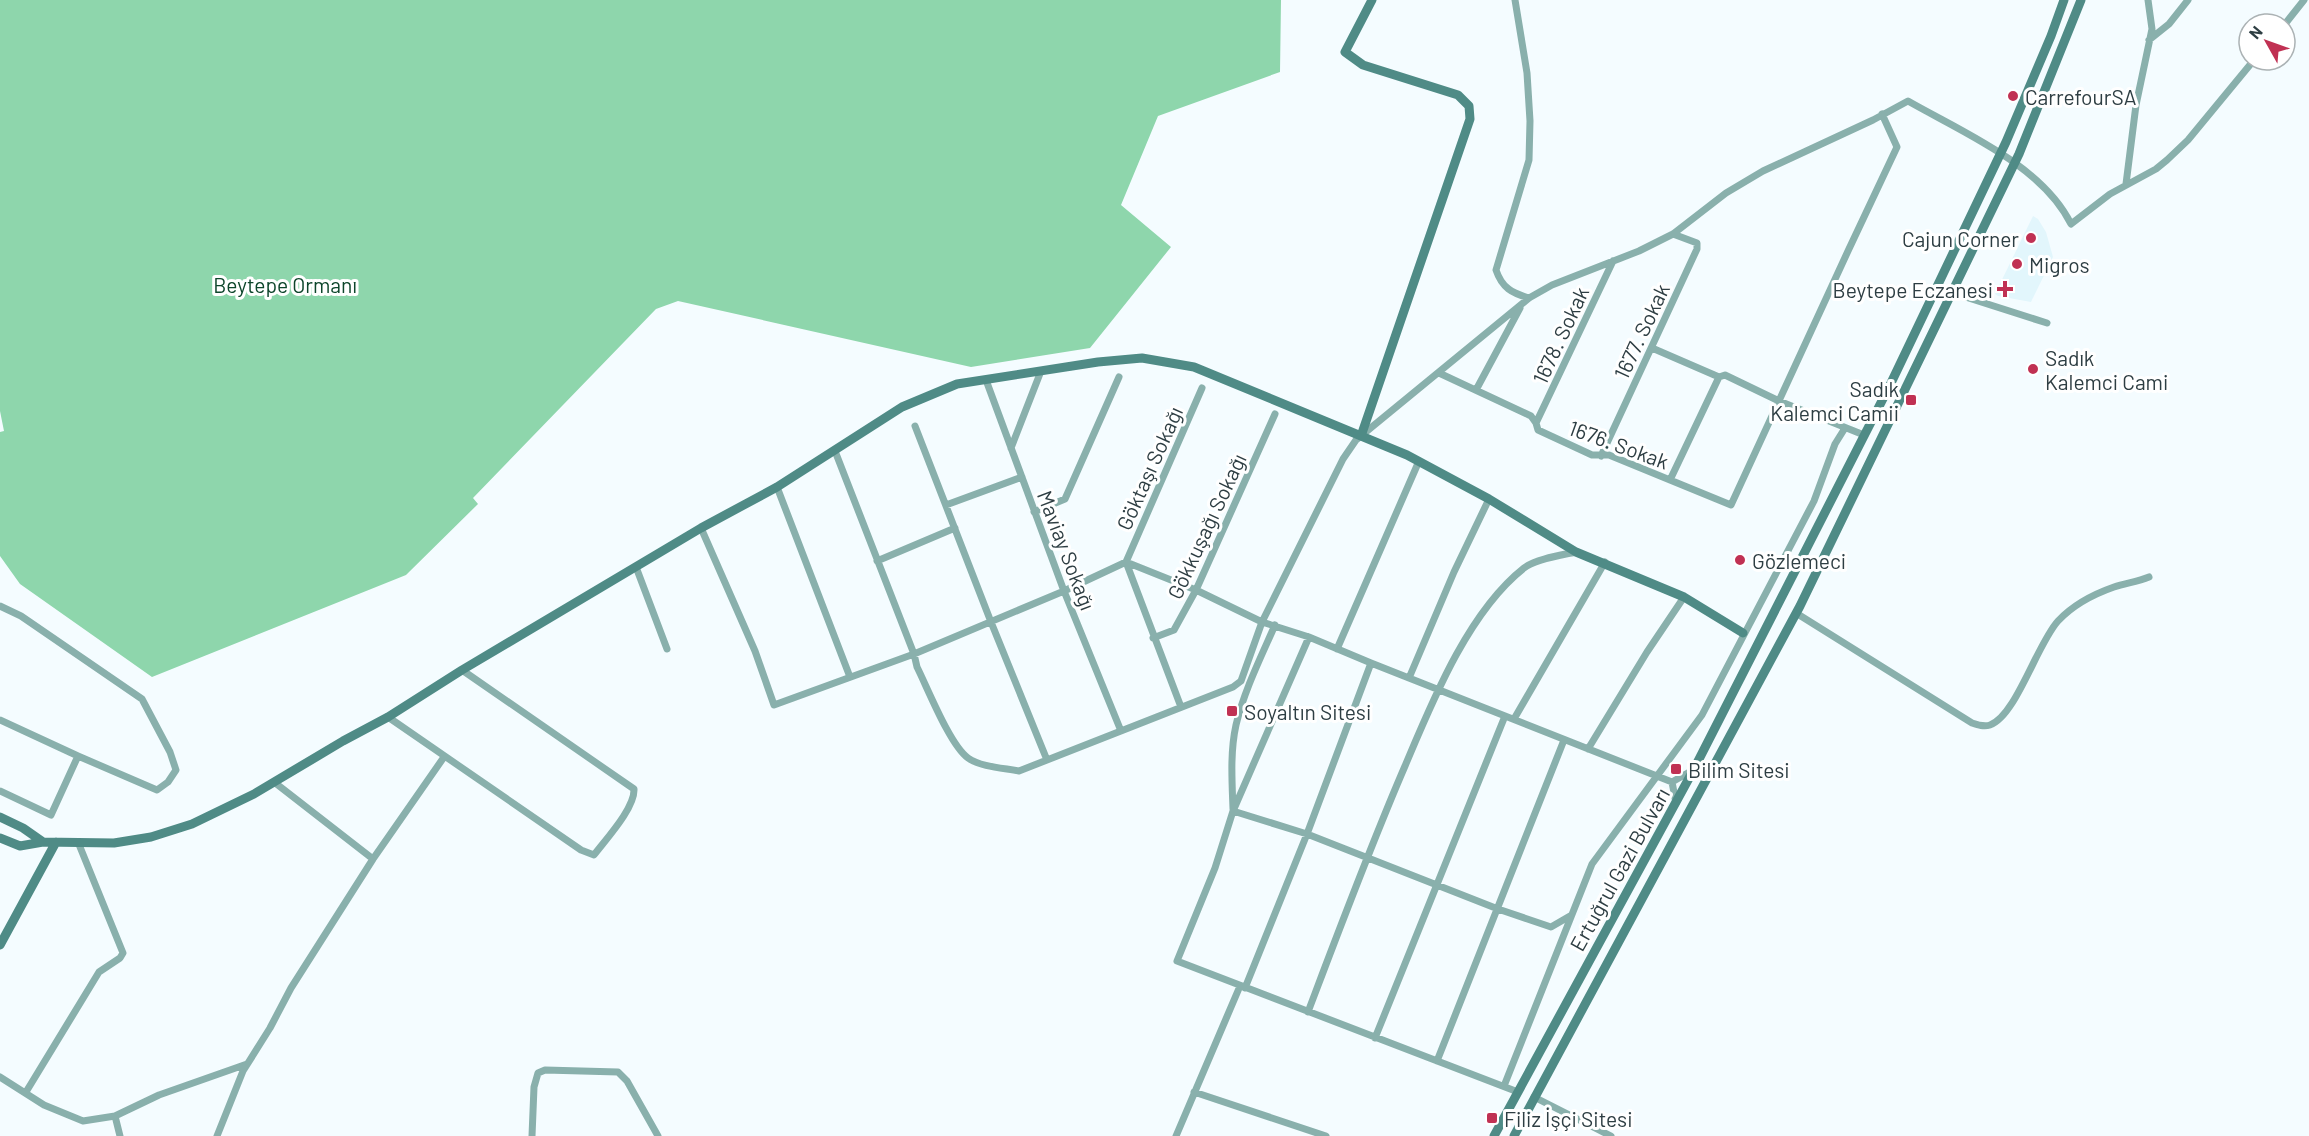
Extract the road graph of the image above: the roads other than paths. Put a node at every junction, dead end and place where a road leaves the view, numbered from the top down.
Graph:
1 (1372, 0) edge
2 (1515, 0) edge
3 (2064, 0) edge
4 (2081, 0) edge
5 (2148, 0) edge
6 (2188, 0) edge
7 (2304, 0) edge
8 (2294, 12) edge
9 (2149, 40) junction
10 (2244, 72) edge
11 (1882, 114) junction
12 (2001, 154) junction
13 (2015, 164) junction
14 (2126, 184) junction
15 (1673, 234) junction
16 (1613, 261) junction
17 (1953, 293) junction
18 (1529, 298) junction
19 (1521, 304) junction
20 (2047, 322) dead end
21 (1652, 348) junction
22 (1041, 371) junction
23 (1439, 373) junction
24 (1119, 377) dead end
25 (1719, 377) junction
26 (986, 380) junction
27 (1202, 388) dead end
28 (1476, 390) junction
29 (1779, 401) junction
30 (1275, 414) dead end
31 (1536, 423) junction
32 (915, 426) dead end
33 (1845, 428) junction
34 (1864, 435) junction
35 (1361, 436) junction
36 (1011, 448) junction
37 (835, 451) junction
38 (1601, 456) junction
39 (1419, 461) junction
40 (1022, 477) junction
41 (1670, 480) junction
42 (777, 487) junction
43 (1489, 499) junction
44 (946, 506) junction
45 (1034, 512) junction
46 (701, 528) junction
47 (955, 528) junction
48 (1576, 552) junction
49 (877, 561) junction
50 (1126, 562) junction
51 (1605, 562) junction
52 (636, 567) junction
53 (2149, 577) dead end
54 (1196, 590) junction
55 (1064, 591) junction
56 (1684, 597) junction
57 (0, 606) edge
58 (1796, 613) junction
59 (990, 622) junction
60 (1262, 622) junction
61 (1275, 625) junction
62 (1743, 633) junction
63 (1309, 637) junction
64 (1153, 638) junction
65 (1337, 649) junction
66 (668, 650) dead end
67 (914, 654) junction
68 (1371, 663) junction
69 (462, 670) junction
70 (850, 677) junction
71 (1409, 678) junction
72 (1437, 690) junction
73 (1181, 707) junction
74 (1505, 716) junction
75 (388, 717) junction
76 (0, 720) edge
77 (1514, 720) junction
78 (1121, 731) junction
79 (1564, 740) junction
80 (1588, 749) junction
81 (78, 756) junction
82 (444, 757) junction
83 (1047, 760) junction
84 (1694, 770) junction
85 (1656, 774) junction
86 (274, 782) junction
87 (1672, 782) junction
88 (0, 791) edge
89 (1676, 804) junction
90 (1233, 811) junction
91 (0, 817) edge
92 (1307, 834) junction
93 (0, 838) edge
94 (43, 842) junction
95 (57, 842) junction
96 (78, 842) junction
97 (1366, 857) junction
98 (373, 859) junction
99 (1437, 885) junction
100 (1498, 909) junction
101 (1571, 915) junction
102 (0, 945) edge
103 (1242, 987) junction
104 (1308, 1012) junction
105 (1375, 1038) junction
106 (1437, 1061) junction
107 (247, 1064) junction
108 (0, 1077) edge
109 (1504, 1086) junction
110 (26, 1092) junction
111 (1194, 1092) junction
112 (1518, 1092) junction
113 (1534, 1097) junction
114 (115, 1116) junction
115 (120, 1136) edge
116 (217, 1136) edge
117 (532, 1136) edge
118 (658, 1136) edge
119 (1176, 1136) edge
120 (1326, 1136) edge
121 (1494, 1136) edge
122 (1514, 1136) edge
123 (1611, 1136) edge

1 - 35 street
2 - 18 street
3 - 12 street, Ertuğrul Gazi Bulvarı
4 - 13 street, Ertuğrul Gazi Bulvarı
5 - 9 street
6 - 9 street
7 - 8 street
9 - 14 street
10 - 14 street
11 - 12 street
11 - 15 street
11 - 29 street
12 - 13 street
12 - 34 street, Ertuğrul Gazi Bulvarı
13 - 14 street
13 - 17 street, Ertuğrul Gazi Bulvarı
15 - 16 street
15 - 21 street, 1677. Sokak
16 - 18 street
16 - 31 street, 1678. Sokak
17 - 20 street
17 - 58 street, Ertuğrul Gazi Bulvarı
18 - 19 street
19 - 23 street
19 - 28 street
21 - 25 street
21 - 38 street, 1677. Sokak
22 - 26 street
22 - 35 street
22 - 36 street
23 - 28 street, 1676. Sokak
23 - 35 street
24 - 45 street
25 - 29 street
25 - 41 street
26 - 36 street, Maviay Sokağı
26 - 37 street
27 - 50 street, Göktaşı Sokağı
28 - 31 street, 1676. Sokak
29 - 33 street
29 - 41 street, 1676. Sokak
30 - 54 street, Gökkuşağı Sokağı
31 - 38 street, 1676. Sokak
32 - 44 street
33 - 34 street
33 - 62 street
34 - 84 street, Ertuğrul Gazi Bulvarı
35 - 39 street
35 - 60 street
36 - 40 street, Maviay Sokağı
37 - 42 street
37 - 49 street
38 - 41 street, 1676. Sokak
39 - 43 street
39 - 65 street
40 - 44 street
40 - 45 street, Maviay Sokağı
42 - 46 street
42 - 70 street
43 - 48 street
43 - 71 street
44 - 47 street
45 - 55 street, Maviay Sokağı
46 - 52 street
46 - 70 street
47 - 49 street
47 - 59 street
48 - 51 street
48 - 72 street
49 - 67 street
50 - 54 street
50 - 55 street
50 - 64 street
51 - 56 street
51 - 77 street
52 - 66 street
52 - 69 street
53 - 58 street
54 - 60 street
54 - 64 street, Gökkuşağı Sokağı
55 - 59 street
55 - 78 street, Maviay Sokağı
56 - 62 street
56 - 80 street
57 - 81 street
58 - 113 street, Ertuğrul Gazi Bulvarı
59 - 67 street
59 - 83 street
60 - 61 street
60 - 73 street
61 - 63 street
61 - 90 street
62 - 85 street
63 - 65 street
63 - 90 street
64 - 73 street
65 - 68 street
67 - 70 street
67 - 83 street
68 - 71 street
68 - 92 street
69 - 75 street
69 - 82 street
71 - 72 street
72 - 74 street
72 - 97 street
73 - 78 street
74 - 77 street
74 - 99 street
75 - 82 street
75 - 86 street
76 - 81 street
77 - 79 street
78 - 83 street
79 - 80 street
79 - 100 street
80 - 85 street
81 - 88 street
82 - 98 street
84 - 87 street
84 - 89 street, Ertuğrul Gazi Bulvarı
85 - 87 street
85 - 101 street
86 - 96 street
86 - 98 street
87 - 89 street
89 - 112 street, Ertuğrul Gazi Bulvarı
90 - 92 street
90 - 103 street
91 - 94 street
92 - 97 street
92 - 103 street
93 - 94 street
94 - 95 street
95 - 96 street
95 - 102 street
96 - 110 street
97 - 99 street
97 - 104 street
98 - 107 street
99 - 100 street
99 - 105 street
100 - 101 street
100 - 106 street
101 - 109 street
103 - 104 street
103 - 111 street
104 - 105 street
105 - 106 street
106 - 109 street
107 - 114 street
107 - 116 street
108 - 110 street
109 - 112 street
110 - 114 street
111 - 119 street
111 - 120 street
112 - 121 street, Ertuğrul Gazi Bulvarı
113 - 122 street, Ertuğrul Gazi Bulvarı
113 - 123 street
114 - 115 street
117 - 118 street

